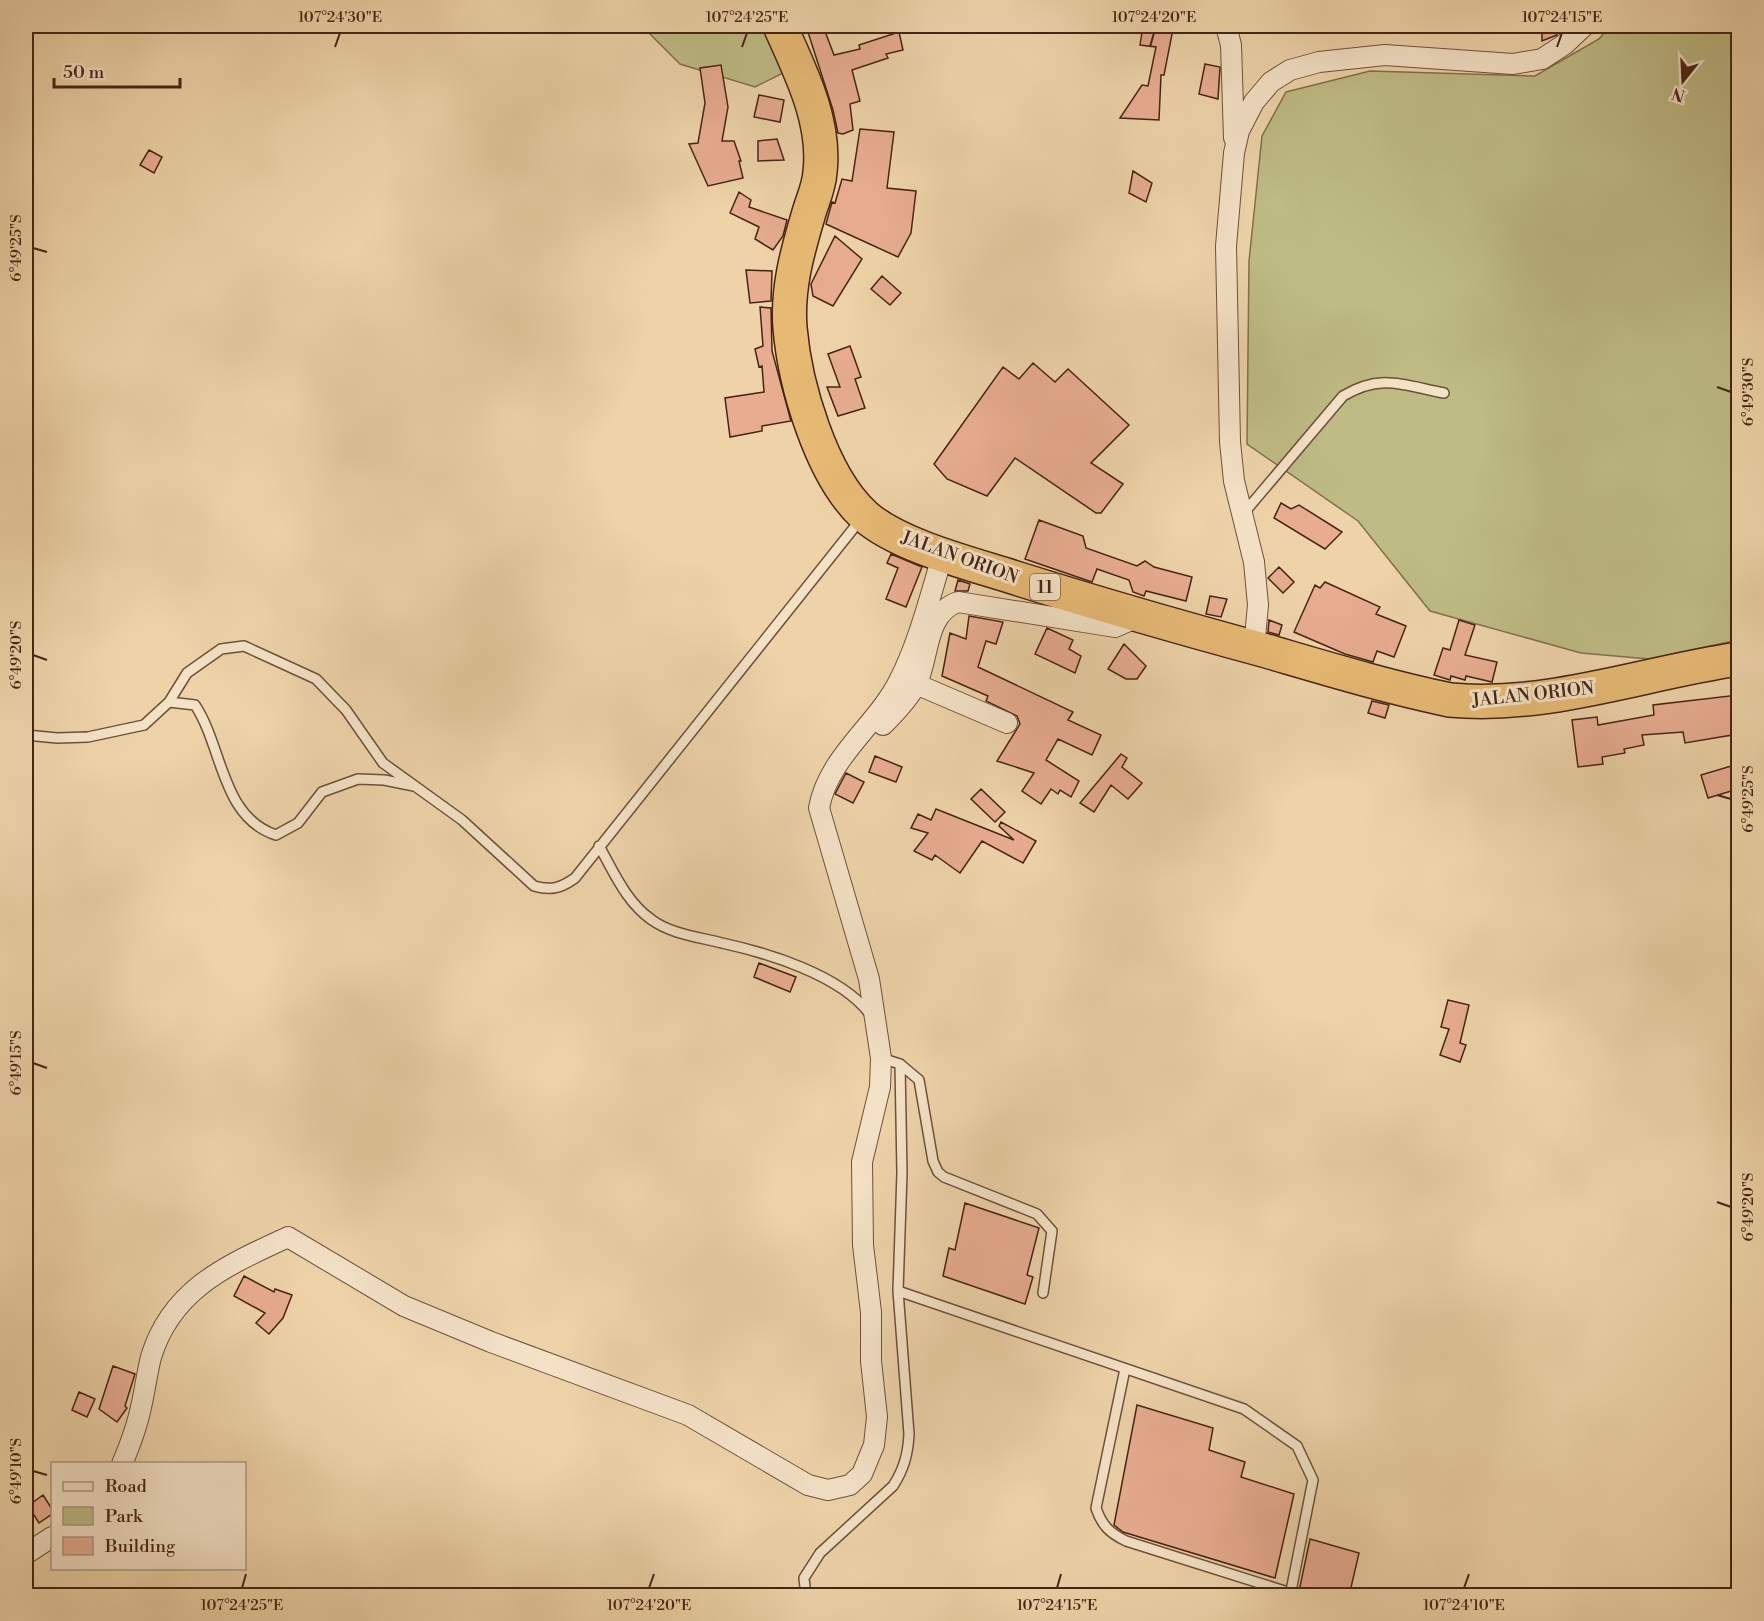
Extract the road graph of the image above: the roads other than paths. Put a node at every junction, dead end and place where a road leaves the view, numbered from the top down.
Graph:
1 (780, 26) edge
2 (1226, 26) edge
3 (1584, 26) edge
4 (1234, 153) junction
5 (1444, 393) dead end
6 (1243, 514) junction
7 (864, 515) junction
8 (943, 555) junction
9 (1138, 617) junction
10 (1254, 648) junction
11 (1738, 659) edge
12 (916, 684) junction
13 (169, 702) junction
14 (1008, 723) dead end
15 (26, 735) edge
16 (851, 746) junction
17 (419, 787) junction
18 (599, 846) junction
19 (876, 1022) junction
20 (890, 1061) junction
21 (898, 1292) junction
22 (1043, 1293) dead end
23 (1125, 1369) junction
24 (123, 1462) edge
25 (51, 1538) edge
26 (26, 1554) edge
27 (1290, 1594) edge
28 (806, 1596) edge

1 - 7 highway, JALAN ORION / 11
2 - 4 street
3 - 4 street
4 - 6 street
5 - 6 lane
6 - 10 street
7 - 8 highway, JALAN ORION / 11
7 - 18 lane
8 - 9 highway, JALAN ORION / 11
8 - 16 street
9 - 10 highway, JALAN ORION / 11
9 - 12 street
10 - 11 highway, JALAN ORION / 11
12 - 14 street
12 - 16 street
13 - 15 lane
13 - 17 lane
13 - 17 lane
16 - 19 street
17 - 18 lane
18 - 19 lane
19 - 20 street
20 - 21 lane
20 - 22 lane
20 - 24 street
21 - 23 lane
21 - 28 lane
23 - 27 lane
23 - 27 lane
25 - 26 street

